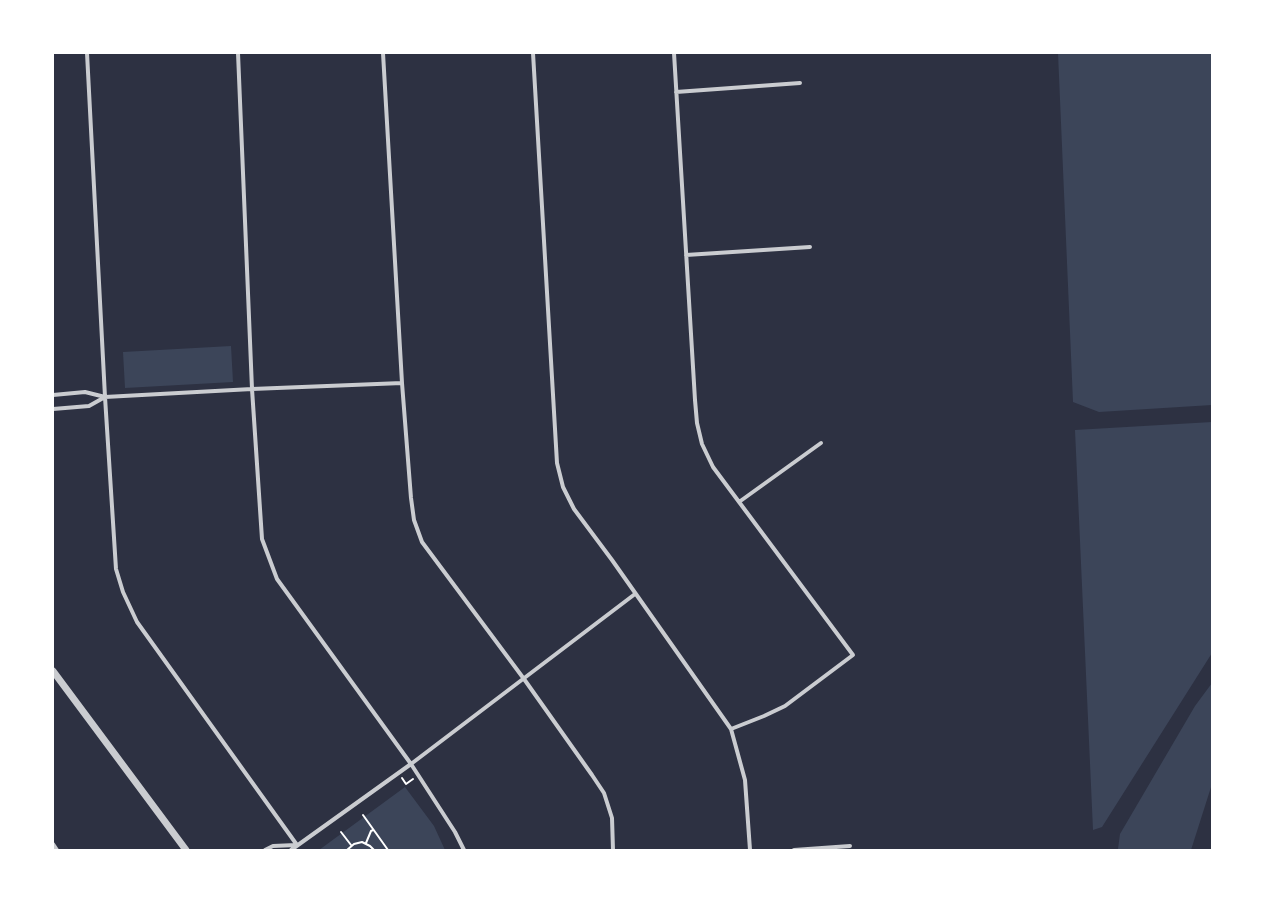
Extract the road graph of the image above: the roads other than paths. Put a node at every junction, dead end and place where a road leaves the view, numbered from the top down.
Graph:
1 (87, 53) edge
2 (238, 53) edge
3 (383, 53) edge
4 (533, 53) edge
5 (674, 53) edge
6 (800, 83) dead end
7 (676, 92) junction
8 (810, 247) dead end
9 (686, 255) junction
10 (402, 383) junction
11 (252, 389) junction
12 (53, 395) edge
13 (105, 396) junction
14 (53, 409) edge
15 (821, 443) dead end
16 (739, 502) junction
17 (635, 594) junction
18 (53, 671) edge
19 (524, 679) junction
20 (731, 729) junction
21 (411, 764) junction
22 (53, 844) edge
23 (297, 845) junction
24 (850, 846) dead end
25 (57, 850) edge
26 (186, 850) edge
27 (265, 850) edge
28 (291, 850) edge
29 (464, 850) edge
30 (613, 850) edge
31 (750, 850) edge
32 (794, 850) edge

1 - 13 street
2 - 11 street
3 - 10 street
4 - 17 street
5 - 7 street
6 - 7 street
7 - 9 street
8 - 9 street
9 - 16 street
10 - 11 street
10 - 19 street
11 - 13 street
11 - 21 street
12 - 13 street
13 - 14 street
13 - 23 street
15 - 16 street
16 - 20 street
17 - 19 street
17 - 20 street
18 - 26 street
19 - 21 street
19 - 30 street
20 - 31 street
21 - 23 street
21 - 29 street
22 - 25 street
23 - 27 street
23 - 28 street
24 - 32 street

